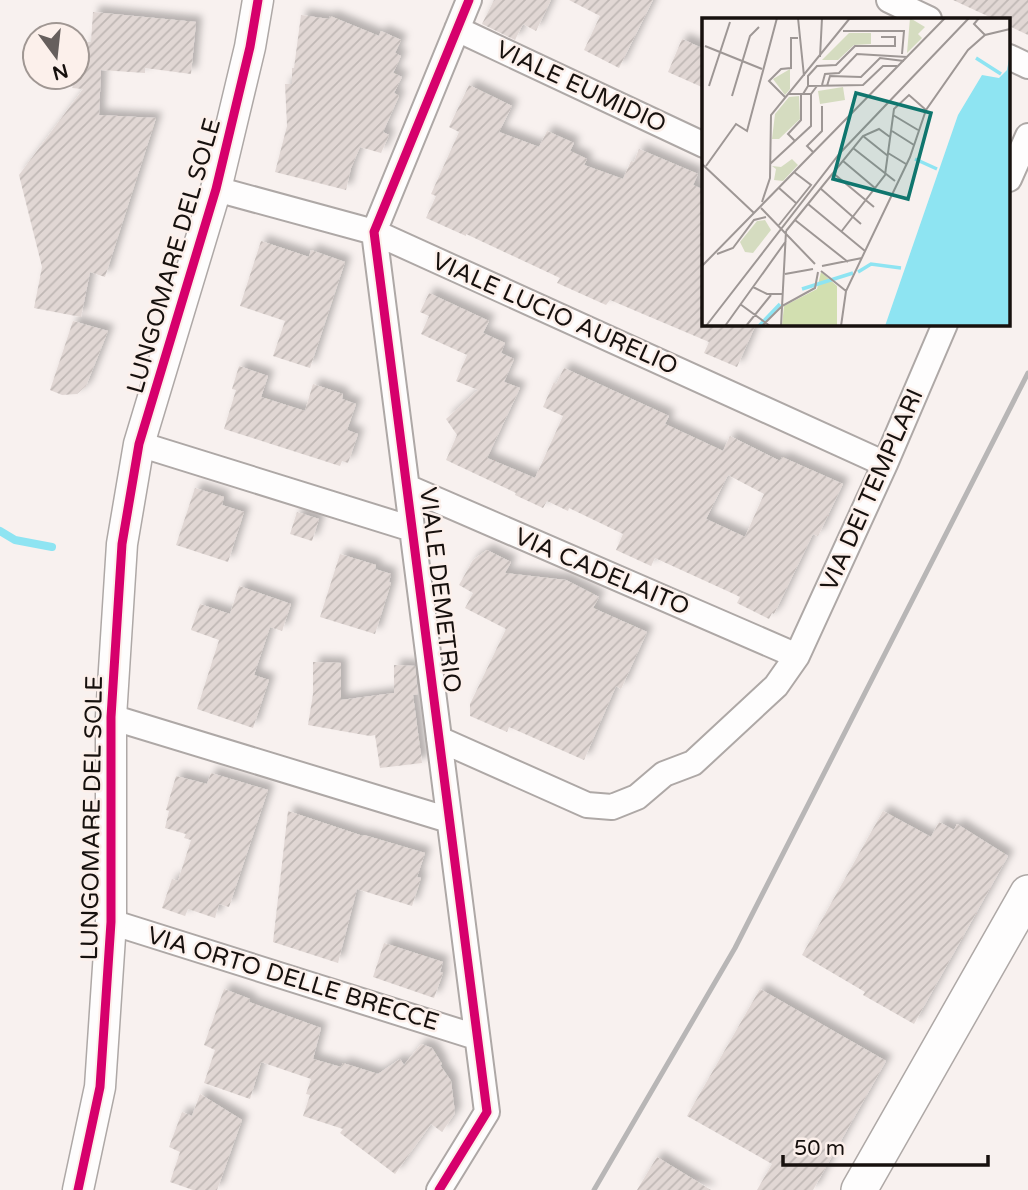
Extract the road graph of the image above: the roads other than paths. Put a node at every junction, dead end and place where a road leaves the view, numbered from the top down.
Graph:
1 (258, 0) edge
2 (470, 0) edge
3 (889, 0) edge
4 (927, 18) edge
5 (457, 29) junction
6 (1010, 57) edge
7 (1028, 66) edge
8 (1028, 136) edge
9 (702, 144) edge
10 (1010, 178) edge
11 (216, 189) junction
12 (374, 232) junction
13 (944, 326) edge
14 (139, 444) junction
15 (885, 464) junction
16 (407, 487) junction
17 (412, 529) junction
18 (797, 656) junction
19 (111, 717) junction
20 (439, 739) junction
21 (449, 820) junction
22 (1028, 893) edge
23 (111, 922) junction
24 (476, 1037) junction
25 (78, 1190) edge
26 (439, 1190) edge
27 (859, 1190) edge

1 - 11 street, LUNGOMARE DEL SOLE
2 - 5 street, VIALE DEMETRIO
3 - 4 street
5 - 9 street, VIALE EUMIDIO
5 - 12 street, VIALE DEMETRIO
6 - 7 street
8 - 10 street
11 - 12 street, VIALE LUCIO AURELIO
11 - 14 street, LUNGOMARE DEL SOLE
12 - 15 street, VIALE LUCIO AURELIO
12 - 16 street, VIALE DEMETRIO
13 - 15 street, VIA DEI TEMPLARI
14 - 17 street
14 - 19 street, LUNGOMARE DEL SOLE
15 - 18 street, VIA DEI TEMPLARI
16 - 17 street, VIALE DEMETRIO
16 - 18 street, VIA CADELAITO
17 - 20 street, VIALE DEMETRIO
18 - 20 street, VIA DEI TEMPLARI
19 - 21 street
19 - 23 street, LUNGOMARE DEL SOLE
20 - 21 street, VIALE DEMETRIO
21 - 24 street, VIALE DEMETRIO
22 - 27 main road
23 - 24 street, VIA ORTO DELLE BRECCE
23 - 25 street, LUNGOMARE DEL SOLE
24 - 26 street, VIALE DEMETRIO

